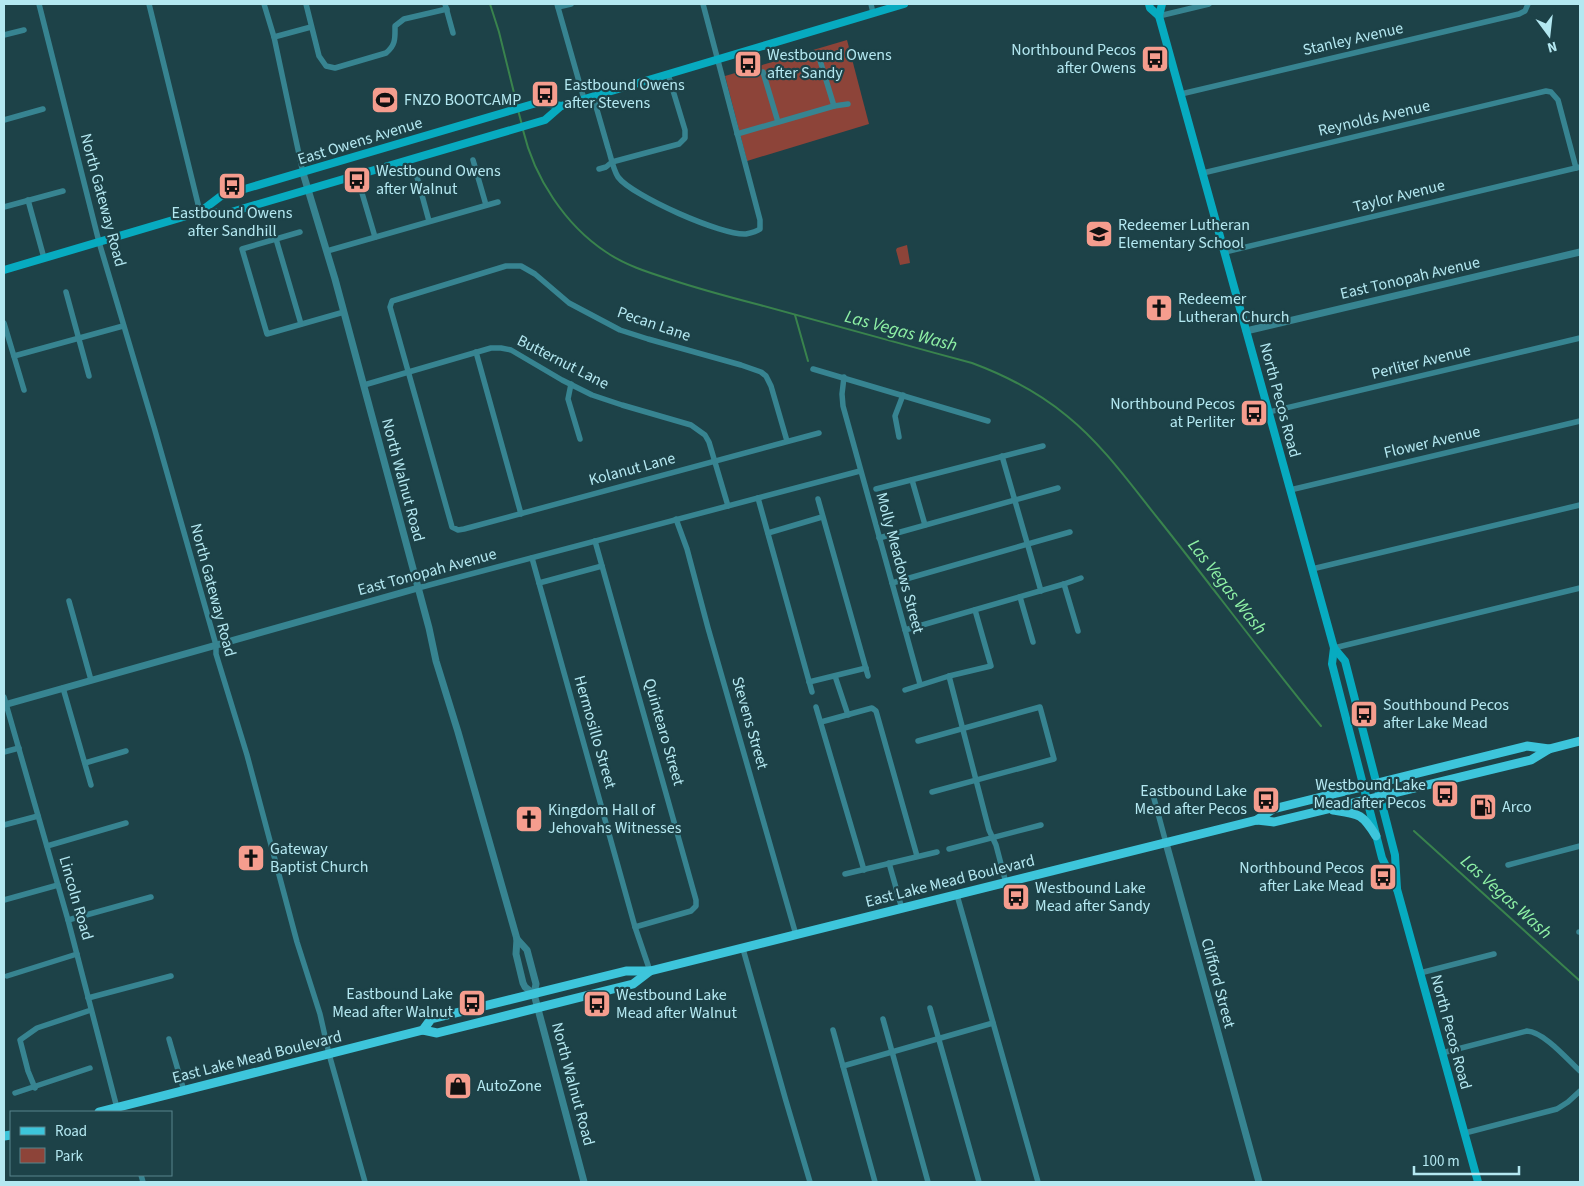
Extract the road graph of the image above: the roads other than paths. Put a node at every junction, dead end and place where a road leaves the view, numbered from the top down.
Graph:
1 (39, 4) edge
2 (149, 4) edge
3 (264, 4) edge
4 (306, 4) edge
5 (571, 4) edge
6 (703, 4) edge
7 (871, 4) edge
8 (904, 4) edge
9 (1149, 4) edge
10 (1162, 4) edge
11 (1209, 4) edge
12 (1528, 5) edge
13 (446, 6) edge
14 (558, 6) edge
15 (873, 13) junction
16 (1159, 16) junction
17 (311, 27) junction
18 (24, 30) dead end
19 (453, 33) dead end
20 (4, 35) edge
21 (274, 37) junction
22 (820, 57) dead end
23 (718, 59) junction
24 (763, 72) dead end
25 (668, 74) junction
26 (1181, 94) junction
27 (593, 96) junction
28 (584, 99) junction
29 (848, 104) dead end
30 (561, 106) junction
31 (834, 106) junction
32 (43, 109) dead end
33 (4, 120) edge
34 (778, 122) junction
35 (737, 134) junction
36 (473, 160) dead end
37 (612, 162) junction
38 (1578, 167) edge
39 (599, 169) dead end
40 (303, 173) junction
41 (1203, 173) junction
42 (417, 177) dead end
43 (308, 190) junction
44 (64, 191) dead end
45 (362, 193) dead end
46 (28, 200) junction
47 (498, 202) dead end
48 (486, 205) junction
49 (4, 207) edge
50 (200, 212) junction
51 (430, 222) junction
52 (300, 232) dead end
53 (374, 237) junction
54 (276, 239) junction
55 (99, 242) junction
56 (327, 251) junction
57 (1225, 252) junction
58 (1580, 252) edge
59 (44, 258) junction
60 (4, 270) edge
61 (66, 292) dead end
62 (344, 312) junction
63 (4, 323) edge
64 (301, 324) junction
65 (123, 326) junction
66 (1246, 331) junction
67 (1580, 338) edge
68 (79, 339) junction
69 (476, 352) junction
70 (14, 356) junction
71 (813, 368) dead end
72 (407, 372) junction
73 (89, 376) dead end
74 (844, 377) junction
75 (571, 384) junction
76 (364, 385) junction
77 (24, 390) dead end
78 (903, 395) junction
79 (1269, 412) junction
80 (988, 421) dead end
81 (1580, 421) edge
82 (820, 433) dead end
83 (899, 437) dead end
84 (580, 439) dead end
85 (787, 441) junction
86 (1043, 446) dead end
87 (1002, 456) junction
88 (715, 461) junction
89 (860, 471) junction
90 (912, 480) junction
91 (1058, 488) dead end
92 (876, 489) dead end
93 (1290, 490) junction
94 (758, 498) junction
95 (818, 500) dead end
96 (1015, 500) junction
97 (1580, 505) edge
98 (728, 506) junction
99 (521, 514) junction
100 (822, 517) junction
101 (676, 520) junction
102 (925, 525) junction
103 (1070, 532) dead end
104 (768, 533) junction
105 (879, 538) junction
106 (595, 541) junction
107 (1028, 544) junction
108 (532, 558) junction
109 (602, 566) junction
110 (1312, 569) junction
111 (1081, 578) dead end
112 (539, 583) junction
113 (892, 583) junction
114 (1064, 584) junction
115 (418, 588) junction
116 (1580, 588) edge
117 (1041, 591) junction
118 (1020, 597) junction
119 (69, 601) dead end
120 (975, 610) junction
121 (905, 630) junction
122 (1078, 631) dead end
123 (1032, 642) dead end
124 (216, 645) junction
125 (1334, 648) junction
126 (866, 668) junction
127 (835, 676) junction
128 (868, 676) dead end
129 (949, 676) junction
130 (91, 680) junction
131 (809, 682) junction
132 (920, 684) junction
133 (63, 688) junction
134 (905, 690) dead end
135 (812, 692) dead end
136 (4, 702) edge
137 (816, 707) dead end
138 (848, 715) junction
139 (821, 722) junction
140 (962, 729) junction
141 (918, 741) dead end
142 (1580, 741) edge
143 (18, 748) junction
144 (1549, 749) junction
145 (126, 751) dead end
146 (4, 752) edge
147 (85, 763) junction
148 (976, 780) junction
149 (1377, 783) junction
150 (91, 785) dead end
151 (1364, 786) junction
152 (1152, 791) dead end
153 (932, 792) dead end
154 (1380, 796) junction
155 (1367, 800) junction
156 (1328, 809) junction
157 (38, 816) junction
158 (1257, 820) junction
159 (126, 823) dead end
160 (4, 825) edge
161 (1041, 825) dead end
162 (1376, 836) junction
163 (994, 838) junction
164 (1166, 843) junction
165 (47, 846) junction
166 (1580, 846) edge
167 (949, 849) dead end
168 (936, 852) dead end
169 (917, 856) junction
170 (889, 863) junction
171 (1508, 865) dead end
172 (864, 870) junction
173 (844, 874) dead end
174 (1006, 883) junction
175 (58, 885) junction
176 (1397, 889) junction
177 (957, 896) junction
178 (151, 897) dead end
179 (4, 900) edge
180 (902, 909) junction
181 (68, 920) junction
182 (635, 927) junction
183 (796, 935) junction
184 (517, 939) junction
185 (743, 948) junction
186 (77, 954) junction
187 (1494, 954) dead end
188 (650, 971) junction
189 (1420, 973) junction
190 (8, 976) dead end
191 (171, 976) dead end
192 (534, 994) junction
193 (88, 998) junction
194 (538, 1008) junction
195 (930, 1008) dead end
196 (91, 1010) junction
197 (882, 1019) dead end
198 (993, 1023) junction
199 (423, 1030) junction
200 (833, 1030) dead end
201 (939, 1038) junction
202 (170, 1039) dead end
203 (891, 1051) junction
204 (1442, 1053) junction
205 (329, 1054) junction
206 (843, 1066) junction
207 (90, 1068) dead end
208 (1580, 1071) edge
209 (35, 1088) junction
210 (184, 1091) junction
211 (1580, 1091) edge
212 (15, 1093) dead end
213 (121, 1109) edge
214 (106, 1111) edge
215 (1465, 1133) junction
216 (365, 1182) edge
217 (584, 1182) edge
218 (810, 1182) edge
219 (875, 1182) edge
220 (928, 1182) edge
221 (979, 1182) edge
222 (1038, 1182) edge
223 (1259, 1182) edge
224 (1478, 1182) edge

1 - 55 street, North Gateway Road
2 - 50 street
3 - 21 street
4 - 17 street
5 - 14 street
6 - 23 street
7 - 15 street
8 - 15 main road, East Owens Avenue
9 - 16 main road, North Pecos Road
10 - 16 main road, North Pecos Road
11 - 16 street
12 - 26 street, Stanley Avenue
13 - 17 street
13 - 19 street
14 - 28 street
15 - 23 main road, East Owens Avenue
16 - 26 main road, North Pecos Road
17 - 21 street
18 - 20 street
21 - 40 street
22 - 31 street
23 - 25 main road, East Owens Avenue
23 - 35 street
24 - 34 street
25 - 27 main road, East Owens Avenue
25 - 37 street
26 - 41 main road, North Pecos Road
27 - 28 main road, East Owens Avenue
27 - 37 street
28 - 30 main road, East Owens Avenue
29 - 31 street
30 - 40 main road, East Owens Avenue
30 - 43 main road, East Owens Avenue
31 - 34 street
32 - 33 street
34 - 35 street
35 - 37 street
36 - 48 street
37 - 39 street
38 - 41 street, Reynolds Avenue
38 - 57 street, Taylor Avenue
40 - 43 street, North Walnut Road
40 - 50 main road, East Owens Avenue
41 - 57 main road, North Pecos Road
42 - 51 street
43 - 50 main road, East Owens Avenue
43 - 56 street, North Walnut Road
44 - 46 street
45 - 53 street
46 - 49 street
46 - 59 street
47 - 48 street
48 - 51 street
50 - 55 main road, East Owens Avenue
51 - 53 street
52 - 54 street
53 - 56 street
54 - 64 street
54 - 64 street
55 - 59 main road, East Owens Avenue
55 - 65 street, North Gateway Road
56 - 62 street, North Walnut Road
57 - 66 main road, North Pecos Road
58 - 66 street, East Tonopah Avenue
59 - 60 main road, East Owens Avenue
61 - 68 street
62 - 64 street
62 - 76 street, North Walnut Road
63 - 70 street
65 - 68 street
65 - 124 street, North Gateway Road
66 - 79 main road, North Pecos Road
67 - 79 street, Perliter Avenue
68 - 70 street
68 - 73 street
69 - 72 street, Butternut Lane
69 - 75 street, Butternut Lane
69 - 99 street
70 - 77 street
71 - 74 street
72 - 76 street, Butternut Lane
72 - 85 street, Pecan Lane
72 - 99 street, Kolanut Lane
74 - 78 street
74 - 89 street, Molly Meadows Street
75 - 84 street
75 - 88 street, Butternut Lane
76 - 115 street, North Walnut Road
78 - 80 street
78 - 83 street
79 - 93 main road, North Pecos Road
81 - 93 street, Flower Avenue
82 - 85 street, Kolanut Lane
85 - 88 street, Kolanut Lane
86 - 87 street
87 - 90 street
87 - 96 street
88 - 98 street, Butternut Lane
88 - 99 street, Kolanut Lane
89 - 94 street, East Tonopah Avenue
89 - 105 street, Molly Meadows Street
90 - 92 street
90 - 102 street
91 - 96 street
93 - 110 main road, North Pecos Road
94 - 98 street, East Tonopah Avenue
94 - 104 street
95 - 100 street
96 - 102 street
96 - 107 street
97 - 110 street
98 - 101 street, East Tonopah Avenue
100 - 104 street
100 - 126 street
101 - 106 street, East Tonopah Avenue
101 - 183 street, Stevens Street
102 - 105 street
103 - 107 street
104 - 131 street
105 - 113 street, Molly Meadows Street
106 - 108 street, East Tonopah Avenue
106 - 109 street, Quintearo Street
107 - 113 street
107 - 117 street
108 - 112 street, Hermosillo Street
108 - 115 street, East Tonopah Avenue
109 - 112 street
109 - 182 street, Quintearo Street
110 - 125 main road, North Pecos Road
111 - 114 street
112 - 182 street, Hermosillo Street
113 - 121 street, Molly Meadows Street
114 - 117 street
114 - 122 street
115 - 124 street, East Tonopah Avenue
115 - 184 street, North Walnut Road
116 - 125 street
117 - 118 street
118 - 120 street
118 - 123 street
119 - 130 street
120 - 121 street
120 - 129 street
121 - 132 street, Molly Meadows Street
124 - 130 street, East Tonopah Avenue
124 - 205 street, North Gateway Road
125 - 149 main road, North Pecos Road
125 - 151 main road, North Pecos Road
126 - 127 street
126 - 128 street
127 - 131 street
127 - 138 street
129 - 132 street
129 - 140 street
130 - 133 street, East Tonopah Avenue
131 - 135 street
132 - 134 street
133 - 136 street, East Tonopah Avenue
133 - 147 street
136 - 143 street, Lincoln Road
137 - 139 street
138 - 139 street
138 - 169 street
139 - 172 street
140 - 141 street
140 - 148 street
140 - 148 street
142 - 144 main road, East Lake Mead Boulevard
143 - 146 street
143 - 157 street, Lincoln Road
144 - 149 main road, East Lake Mead Boulevard
144 - 154 main road, East Lake Mead Boulevard
145 - 147 street
147 - 150 street
148 - 153 street
148 - 163 street
149 - 151 main road, East Lake Mead Boulevard
149 - 154 main road, North Pecos Road
151 - 155 main road, North Pecos Road
151 - 158 main road, East Lake Mead Boulevard
152 - 164 street, Clifford Street
154 - 155 main road, East Lake Mead Boulevard
154 - 176 main road, North Pecos Road
155 - 156 main road, East Lake Mead Boulevard
155 - 162 main road, North Pecos Road
156 - 158 main road, East Lake Mead Boulevard
156 - 162 main road
157 - 160 street
157 - 165 street, Lincoln Road
158 - 164 main road, East Lake Mead Boulevard
159 - 165 street
161 - 163 street
162 - 176 main road, North Pecos Road
163 - 167 street
163 - 174 street
164 - 174 main road, East Lake Mead Boulevard
164 - 223 street, Clifford Street
165 - 175 street, Lincoln Road
166 - 171 street
168 - 169 street
169 - 170 street
170 - 172 street
170 - 180 street
172 - 173 street
174 - 177 main road, East Lake Mead Boulevard
175 - 179 street
175 - 181 street, Lincoln Road
176 - 189 main road, North Pecos Road
177 - 180 main road, East Lake Mead Boulevard
177 - 198 street
178 - 181 street
180 - 183 main road, East Lake Mead Boulevard
181 - 186 street, Lincoln Road
182 - 188 street, Hermosillo Street
183 - 185 main road, East Lake Mead Boulevard
184 - 192 street, North Walnut Road
184 - 192 street, North Walnut Road
185 - 188 main road, East Lake Mead Boulevard
185 - 218 street
186 - 190 street
186 - 193 street, Lincoln Road
187 - 189 street
188 - 192 main road, East Lake Mead Boulevard
188 - 194 main road, East Lake Mead Boulevard
189 - 204 main road, North Pecos Road
191 - 193 street
192 - 194 street, North Walnut Road
192 - 199 main road, East Lake Mead Boulevard
193 - 196 street, Lincoln Road
194 - 199 main road, East Lake Mead Boulevard
194 - 217 street, North Walnut Road
195 - 201 street
196 - 209 street
196 - 213 street, Lincoln Road
197 - 203 street
198 - 201 street
198 - 222 street
199 - 205 main road, East Lake Mead Boulevard
200 - 206 street
201 - 203 street
201 - 221 street
202 - 210 street
203 - 206 street
203 - 220 street
204 - 208 street
204 - 215 main road, North Pecos Road
205 - 210 main road, East Lake Mead Boulevard
205 - 216 street, North Gateway Road
206 - 219 street
207 - 209 street
209 - 212 street
210 - 213 main road, East Lake Mead Boulevard
211 - 215 street
213 - 214 main road, East Lake Mead Boulevard
215 - 224 main road, North Pecos Road

